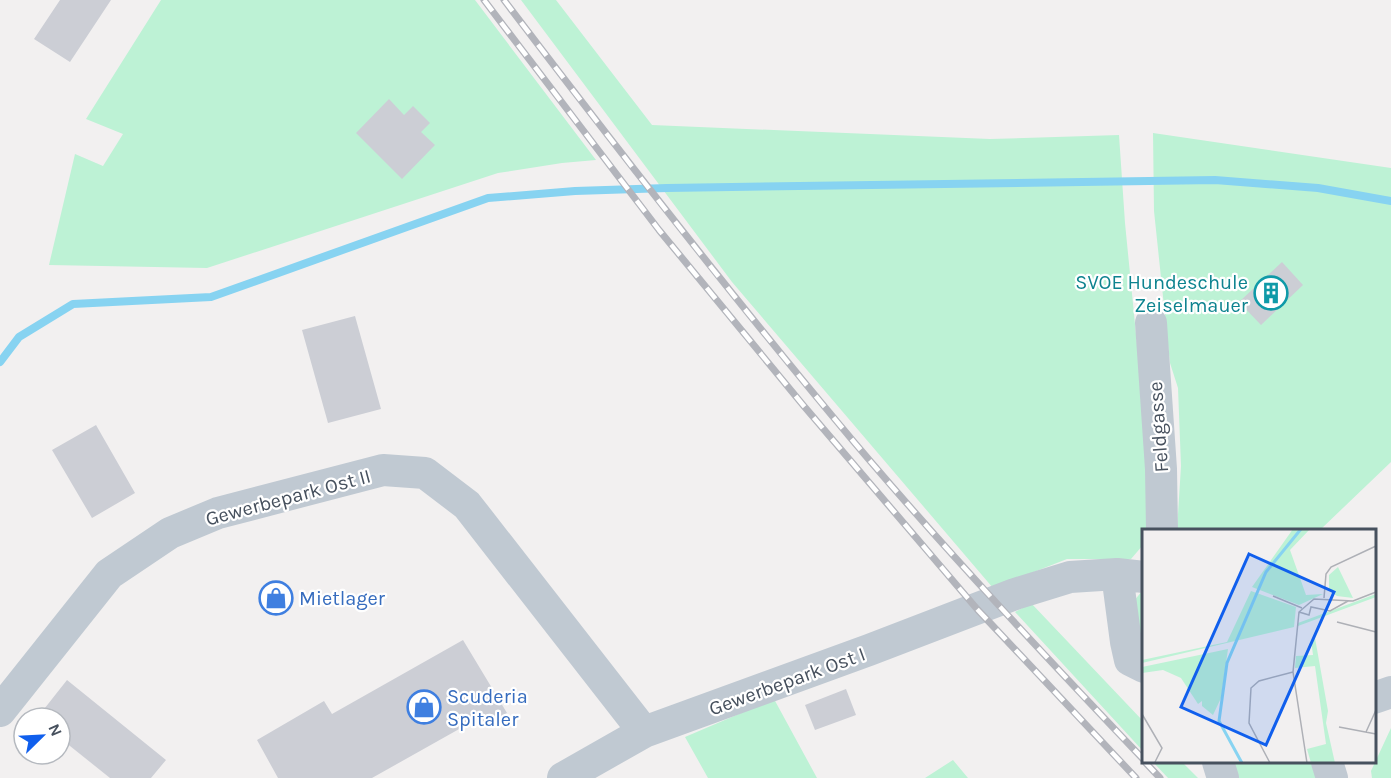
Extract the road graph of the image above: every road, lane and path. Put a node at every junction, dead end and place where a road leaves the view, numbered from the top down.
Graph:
1 (1151, 323) dead end
2 (1162, 529) edge
3 (1130, 576) edge
4 (1142, 666) edge
5 (1391, 692) edge
6 (1376, 697) edge
7 (0, 711) edge
8 (644, 732) junction
9 (1218, 763) edge
10 (1327, 763) edge
11 (563, 778) edge
12 (1223, 778) edge
13 (1332, 778) edge

1 - 2 street, Feldgasse
3 - 4 street
3 - 8 street, Gewerbepark Ost I
5 - 6 street
7 - 8 street, Gewerbepark Ost II
8 - 11 street, Gewerbepark Ost I
9 - 12 street
10 - 13 street

